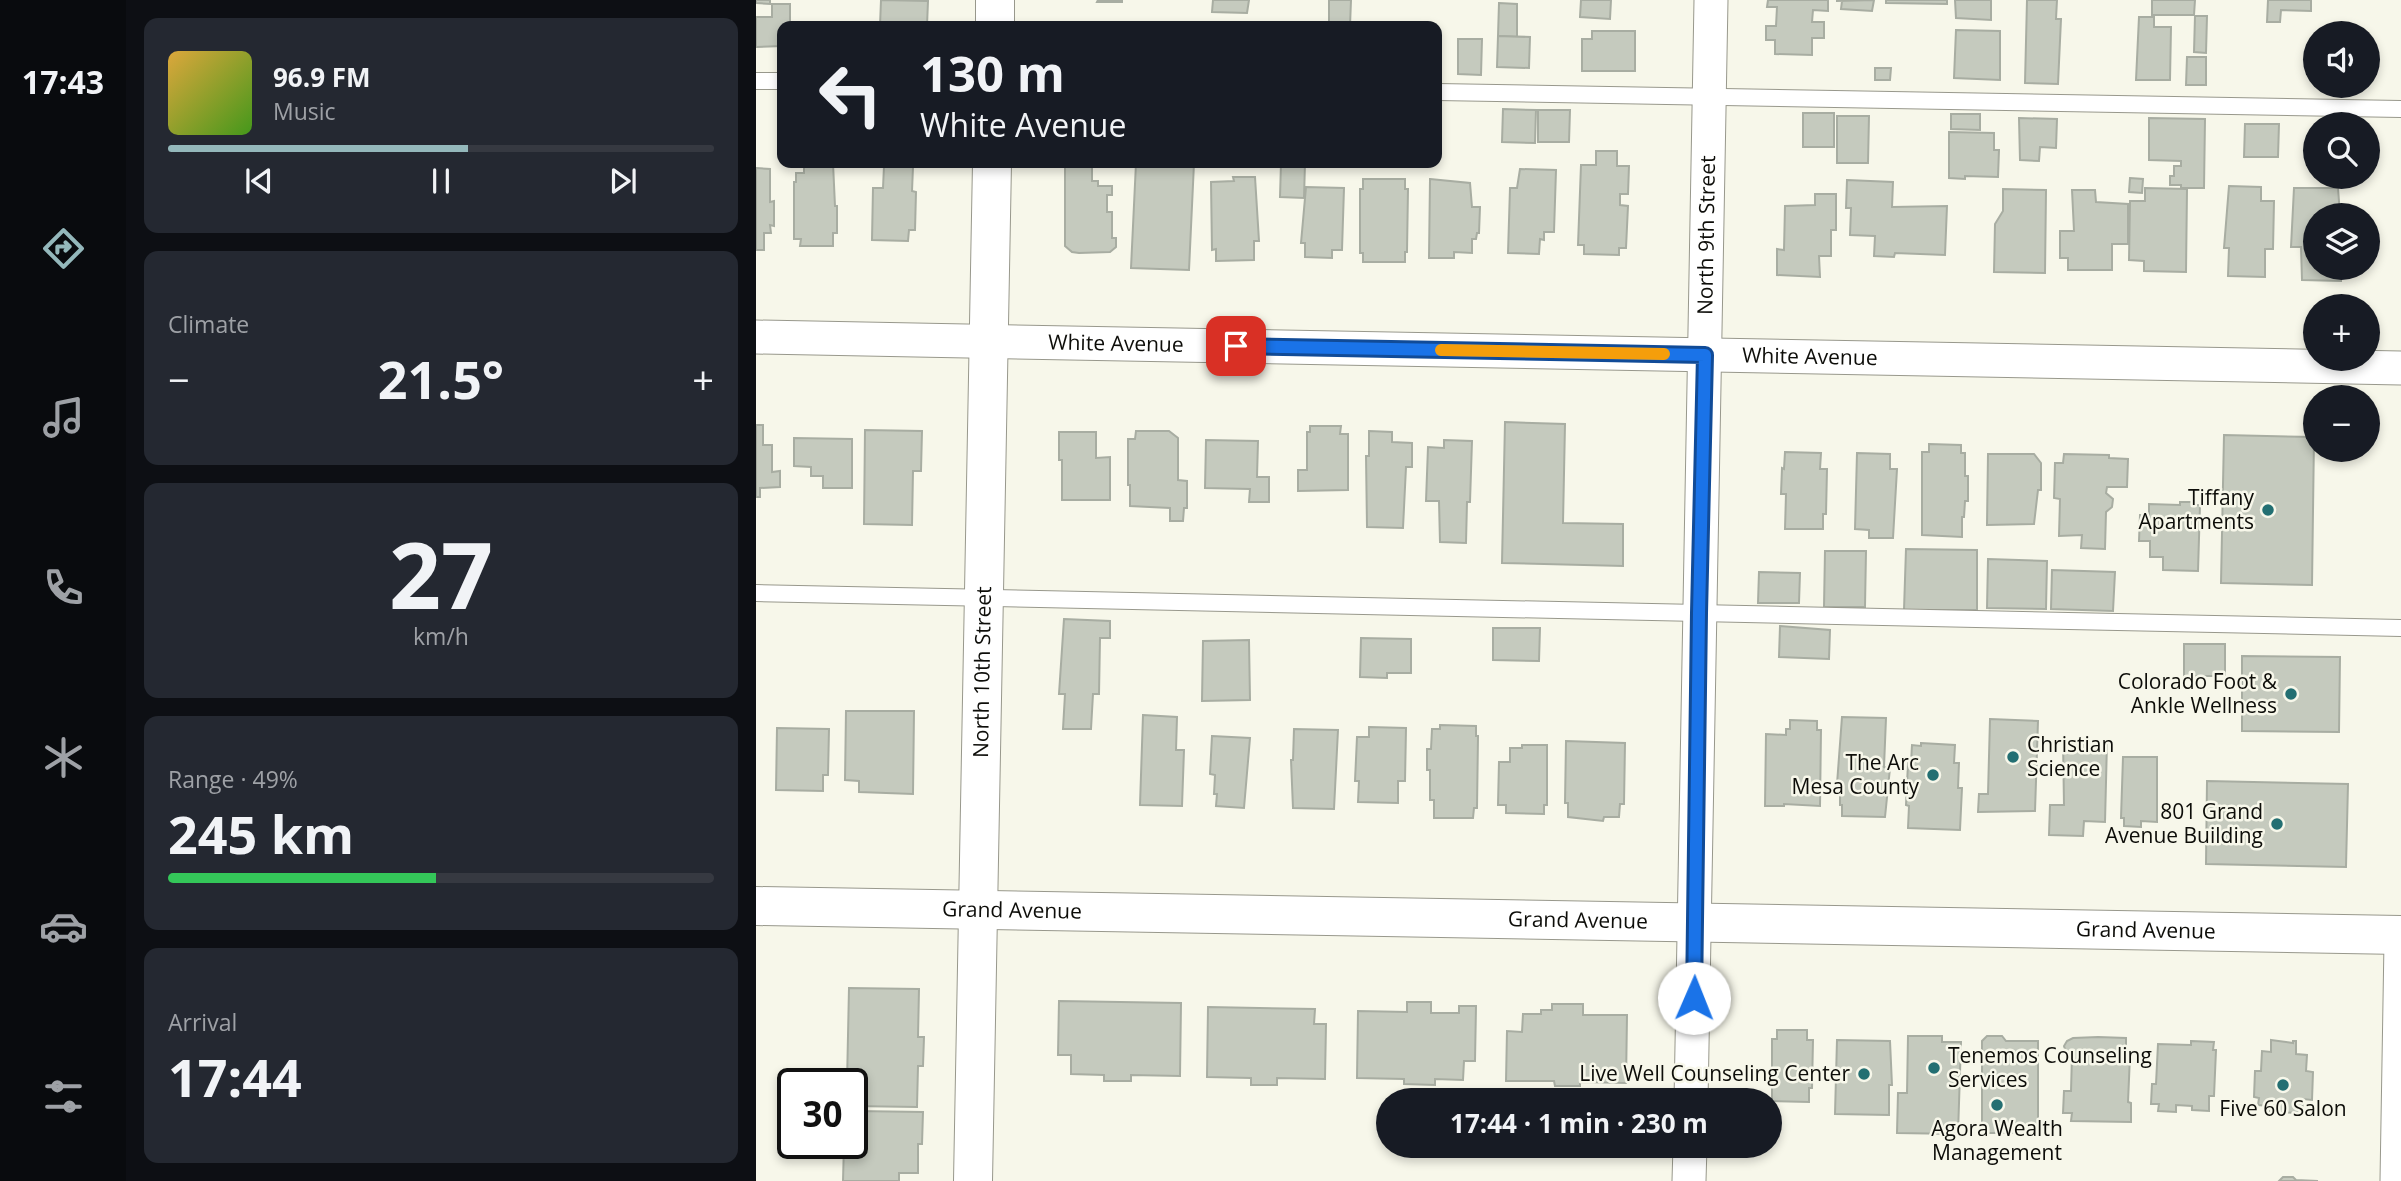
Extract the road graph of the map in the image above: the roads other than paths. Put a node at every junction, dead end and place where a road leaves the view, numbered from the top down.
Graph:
1 (995, 0) edge
2 (1711, 0) edge
3 (995, 21) edge
4 (756, 80) edge
5 (777, 81) edge
6 (1442, 92) edge
7 (1709, 96) junction
8 (2401, 109) edge
9 (992, 168) edge
10 (756, 337) edge
11 (989, 341) junction
12 (1705, 355) junction
13 (2401, 368) edge
14 (756, 593) edge
15 (984, 598) junction
16 (1699, 613) junction
17 (2401, 628) edge
18 (756, 906) edge
19 (978, 909) junction
20 (1695, 922) junction
21 (2401, 935) edge
22 (2401, 942) edge
23 (1691, 1088) edge
24 (1690, 1158) edge
25 (973, 1181) edge
26 (1689, 1181) edge
27 (2396, 1181) edge

1 - 3 main road
2 - 7 street, North 9th Street
4 - 5 lane
6 - 7 lane
7 - 8 lane
7 - 12 street, North 9th Street
9 - 11 main road, North 10th Street
10 - 11 street, White Avenue
11 - 12 street, White Avenue
11 - 15 main road, North 10th Street
12 - 13 street, White Avenue
12 - 16 street, North 9th Street
14 - 15 lane
15 - 16 lane
15 - 19 main road, North 10th Street
16 - 17 lane
16 - 20 street, North 9th Street
18 - 19 main road, Grand Avenue
19 - 20 main road, Grand Avenue
19 - 25 main road, North 10th Street
20 - 21 main road, Grand Avenue
20 - 23 street, North 9th Street
22 - 27 street
24 - 26 street

